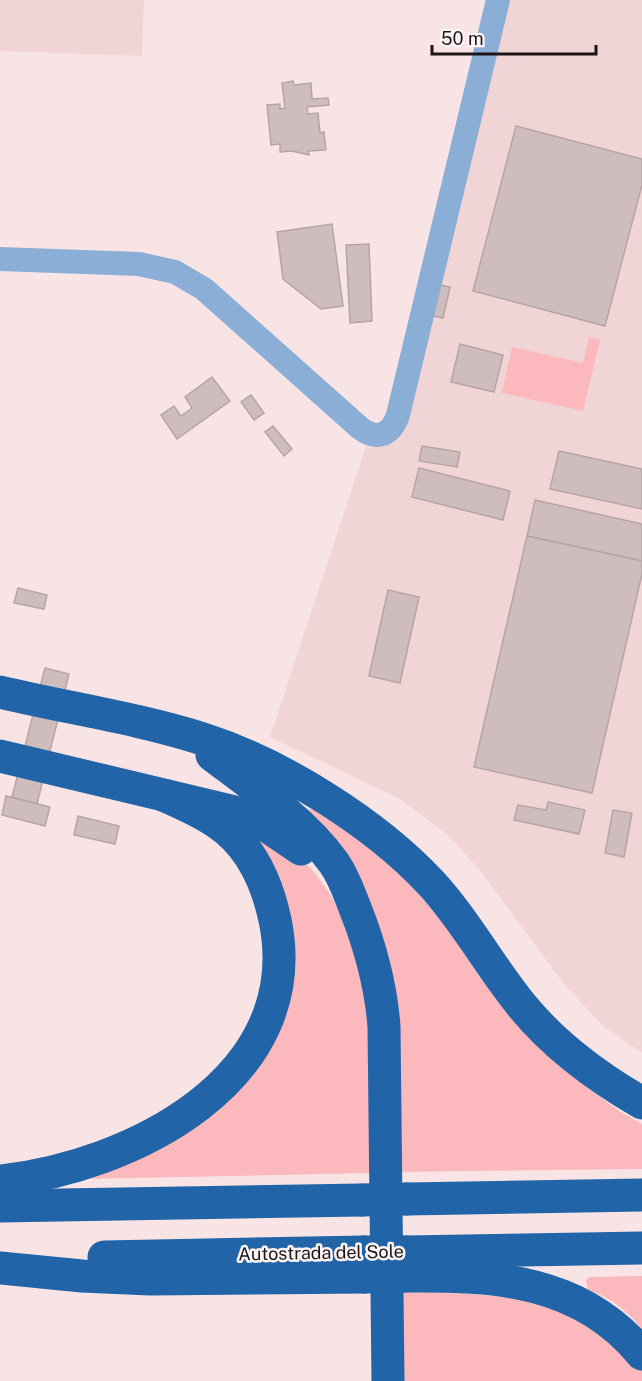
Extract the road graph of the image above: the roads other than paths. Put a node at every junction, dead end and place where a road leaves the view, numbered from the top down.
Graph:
1 (498, 0) edge
2 (0, 259) edge
3 (0, 692) edge
4 (184, 733) junction
5 (0, 756) edge
6 (163, 795) junction
7 (354, 905) junction
8 (642, 1102) edge
9 (0, 1181) edge
10 (642, 1196) edge
11 (0, 1206) edge
12 (642, 1248) edge
13 (0, 1259) edge
14 (406, 1264) junction
15 (364, 1265) junction
16 (0, 1268) edge
17 (642, 1354) edge
18 (388, 1381) edge

1 - 2 street
3 - 4 highway
4 - 7 highway
4 - 8 highway
5 - 6 highway
6 - 7 highway
6 - 9 highway
7 - 18 highway
10 - 11 highway, bridge
12 - 14 highway, Autostrada del Sole
13 - 15 highway, Autostrada del Sole
14 - 15 highway, Autostrada del Sole, bridge
14 - 17 highway
15 - 16 highway

